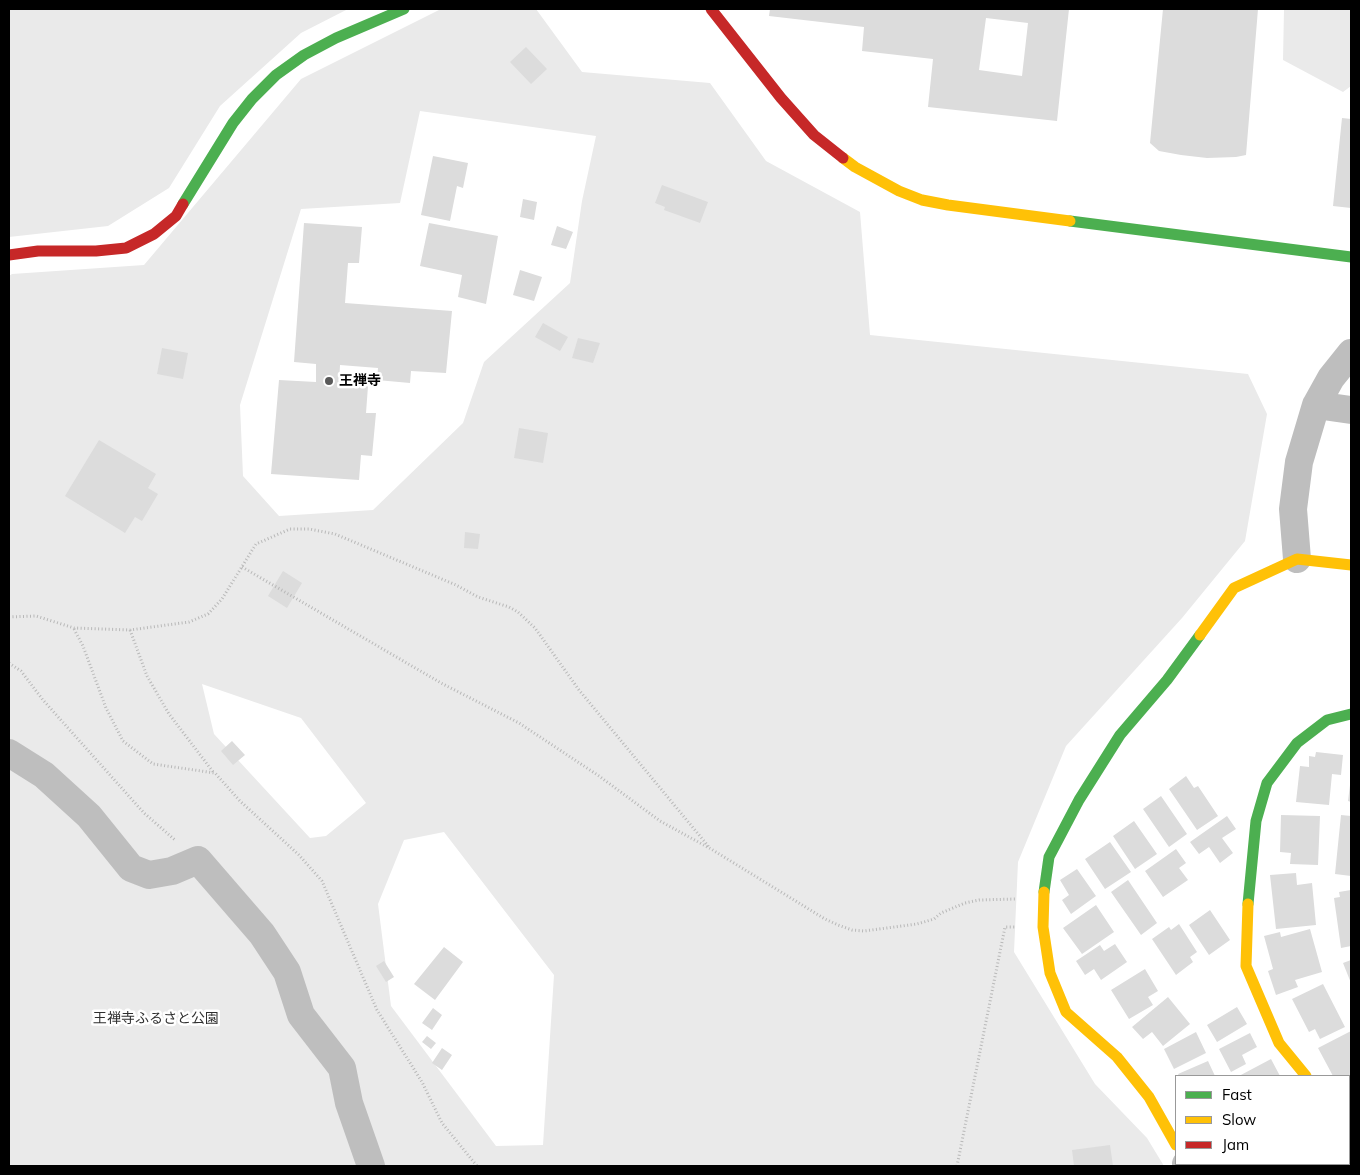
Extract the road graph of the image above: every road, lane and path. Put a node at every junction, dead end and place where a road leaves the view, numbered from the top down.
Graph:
1 (404, 9) edge
2 (711, 9) edge
3 (9, 255) edge
4 (1351, 257) edge
5 (1351, 353) edge
6 (1316, 405) junction
7 (1351, 410) edge
8 (1297, 559) junction
9 (1351, 565) edge
10 (242, 567) junction
11 (9, 617) edge
12 (74, 628) junction
13 (130, 630) junction
14 (9, 663) edge
15 (1351, 714) edge
16 (9, 753) edge
17 (214, 774) junction
18 (711, 849) junction
19 (198, 860) junction
20 (1043, 898) junction
21 (1043, 927) junction
22 (1305, 1075) edge
23 (1175, 1143) edge
24 (372, 1166) edge
25 (477, 1166) edge
26 (957, 1166) edge

1 - 3 street
2 - 4 street
5 - 6 street
6 - 7 street
6 - 8 street
8 - 9 street
8 - 20 street
10 - 13 path
10 - 18 path
10 - 18 path
11 - 12 path
12 - 13 path
12 - 17 path
13 - 17 path
14 - 19 path
15 - 22 street
16 - 19 street
17 - 25 path
18 - 20 path
19 - 24 street
20 - 21 street
21 - 23 street
21 - 26 path

